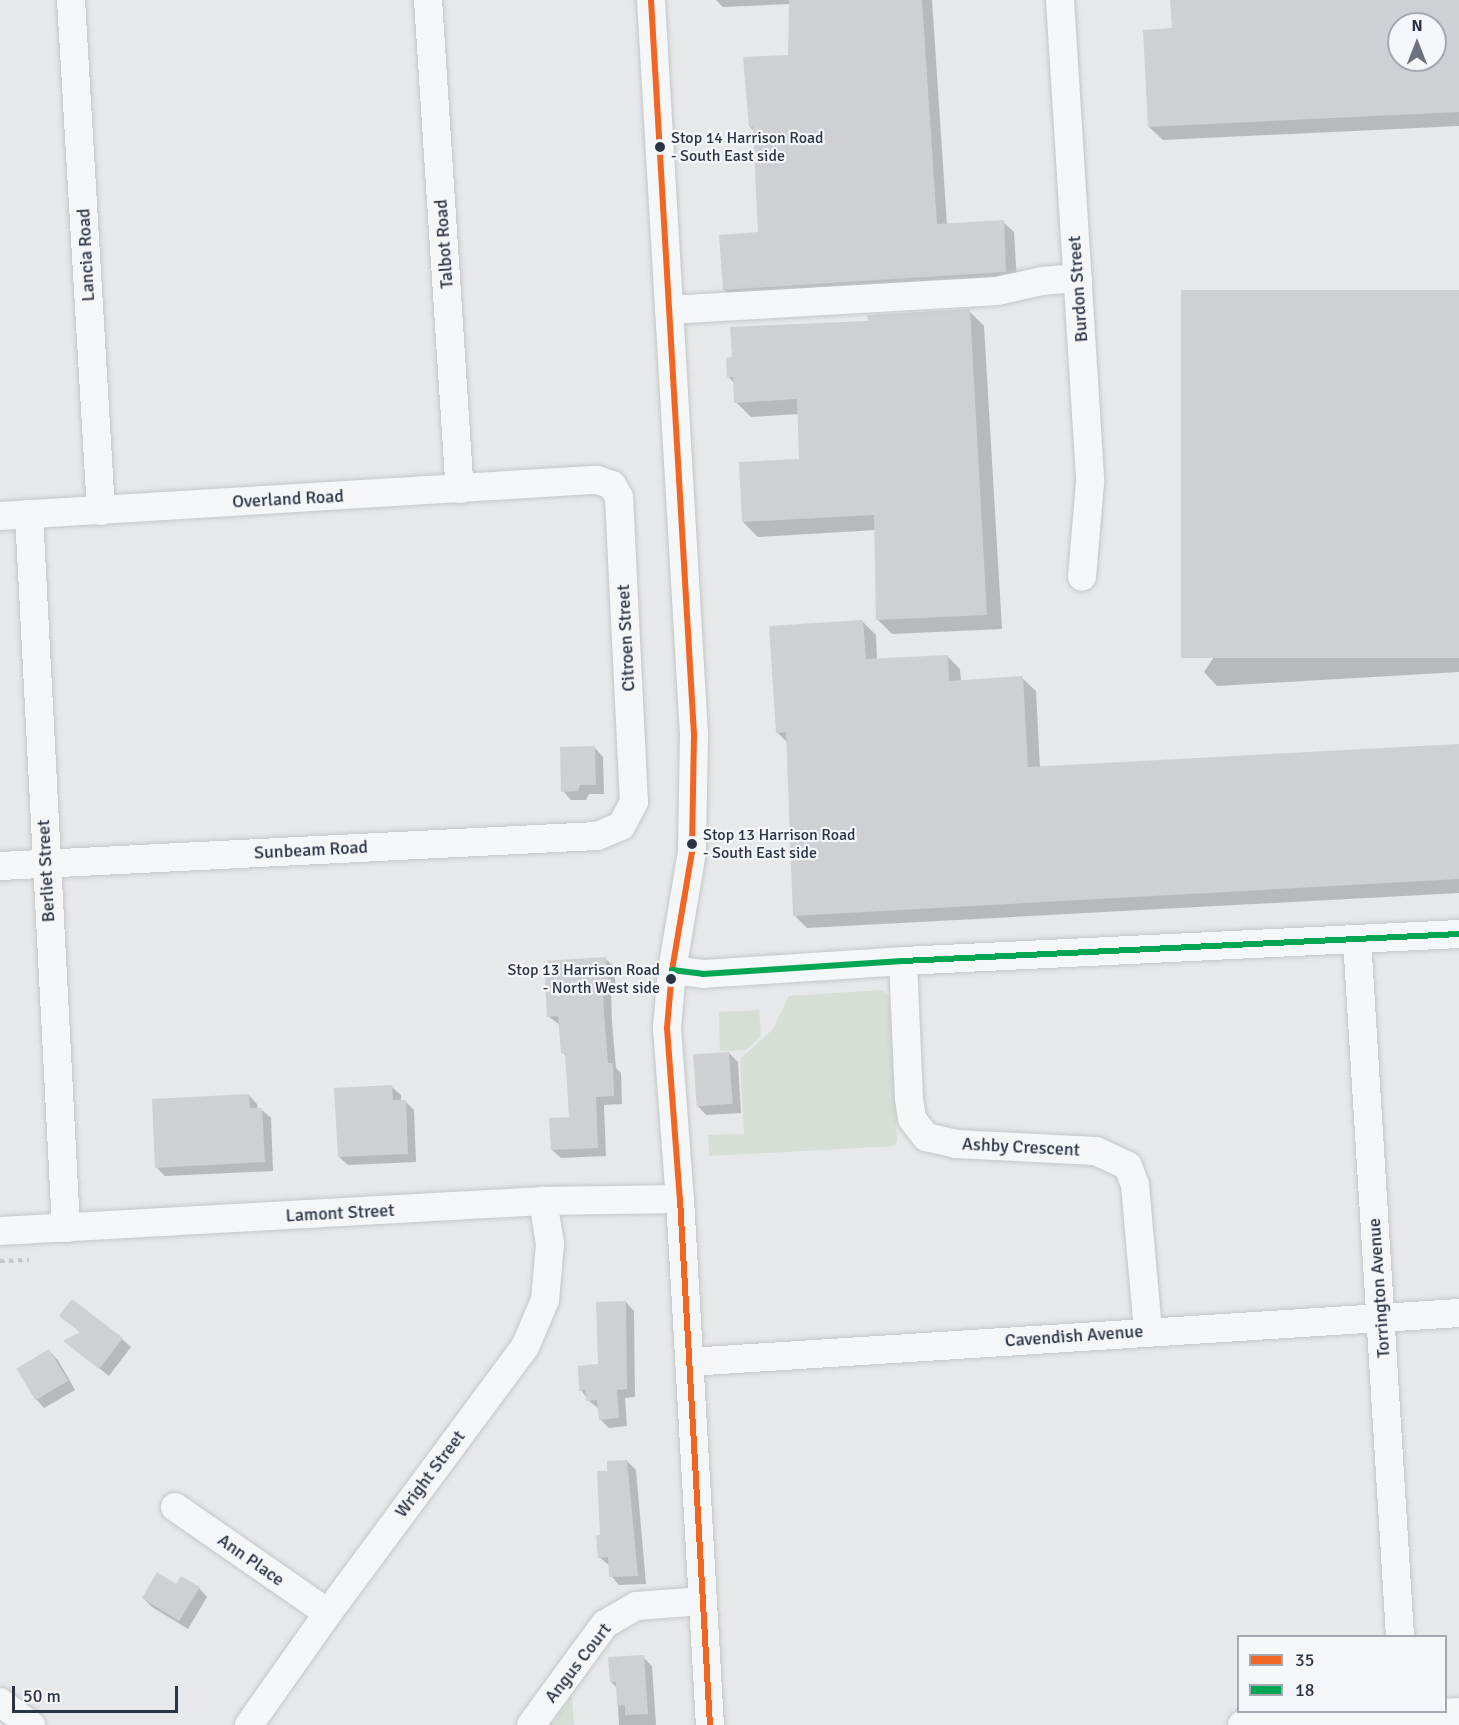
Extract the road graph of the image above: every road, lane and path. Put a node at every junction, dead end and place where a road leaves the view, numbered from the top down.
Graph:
1 (71, 0) edge
2 (428, 0) edge
3 (651, 0) edge
4 (1060, 0) edge
5 (1078, 278) junction
6 (669, 310) junction
7 (575, 481) joint
8 (460, 489) junction
9 (101, 511) junction
10 (28, 514) junction
11 (0, 516) edge
12 (1082, 578) dead end
13 (621, 826) joint
14 (45, 863) junction
15 (0, 866) edge
16 (1459, 934) edge
17 (1357, 939) junction
18 (903, 961) junction
19 (672, 970) junction
20 (680, 1199) junction
21 (543, 1201) junction
22 (66, 1228) junction
23 (0, 1231) edge
24 (29, 1260) dead end
25 (0, 1261) edge
26 (1459, 1312) edge
27 (1381, 1317) junction
28 (1148, 1331) junction
29 (689, 1362) junction
30 (175, 1507) dead end
31 (703, 1601) junction
32 (328, 1613) junction
33 (1400, 1635) edge
34 (0, 1702) edge
35 (1459, 1712) edge
36 (1405, 1717) edge
37 (31, 1725) edge
38 (249, 1725) edge
39 (531, 1725) edge
40 (710, 1725) edge
41 (1242, 1725) edge

1 - 9 street, Lancia Road
2 - 8 street, Talbot Road
3 - 6 street
4 - 5 street, Burdon Street
5 - 6 street
5 - 12 street, Burdon Street
6 - 19 street
7 - 8 street, Overland Road
7 - 13 street, Citroen Street
8 - 9 street, Overland Road
9 - 10 street, Overland Road
10 - 11 street, Overland Road
10 - 14 street, Berliet Street
13 - 14 street, Sunbeam Road
14 - 15 street, Sunbeam Road
14 - 22 street, Berliet Street
16 - 17 street
17 - 18 street
17 - 27 street, Torrington Avenue
18 - 19 street
18 - 28 street, Ashby Crescent
19 - 20 street
20 - 21 street, Lamont Street
20 - 29 street
21 - 22 street, Lamont Street
21 - 32 street, Wright Street
22 - 23 street, Lamont Street
24 - 25 path
26 - 27 street, Cavendish Avenue
27 - 28 street, Cavendish Avenue
27 - 33 street, Torrington Avenue
28 - 29 street, Cavendish Avenue
29 - 31 street
30 - 32 street, Ann Place
31 - 39 street, Angus Court
31 - 40 street
32 - 38 street, Wright Street
34 - 37 street
35 - 36 street
36 - 41 street

